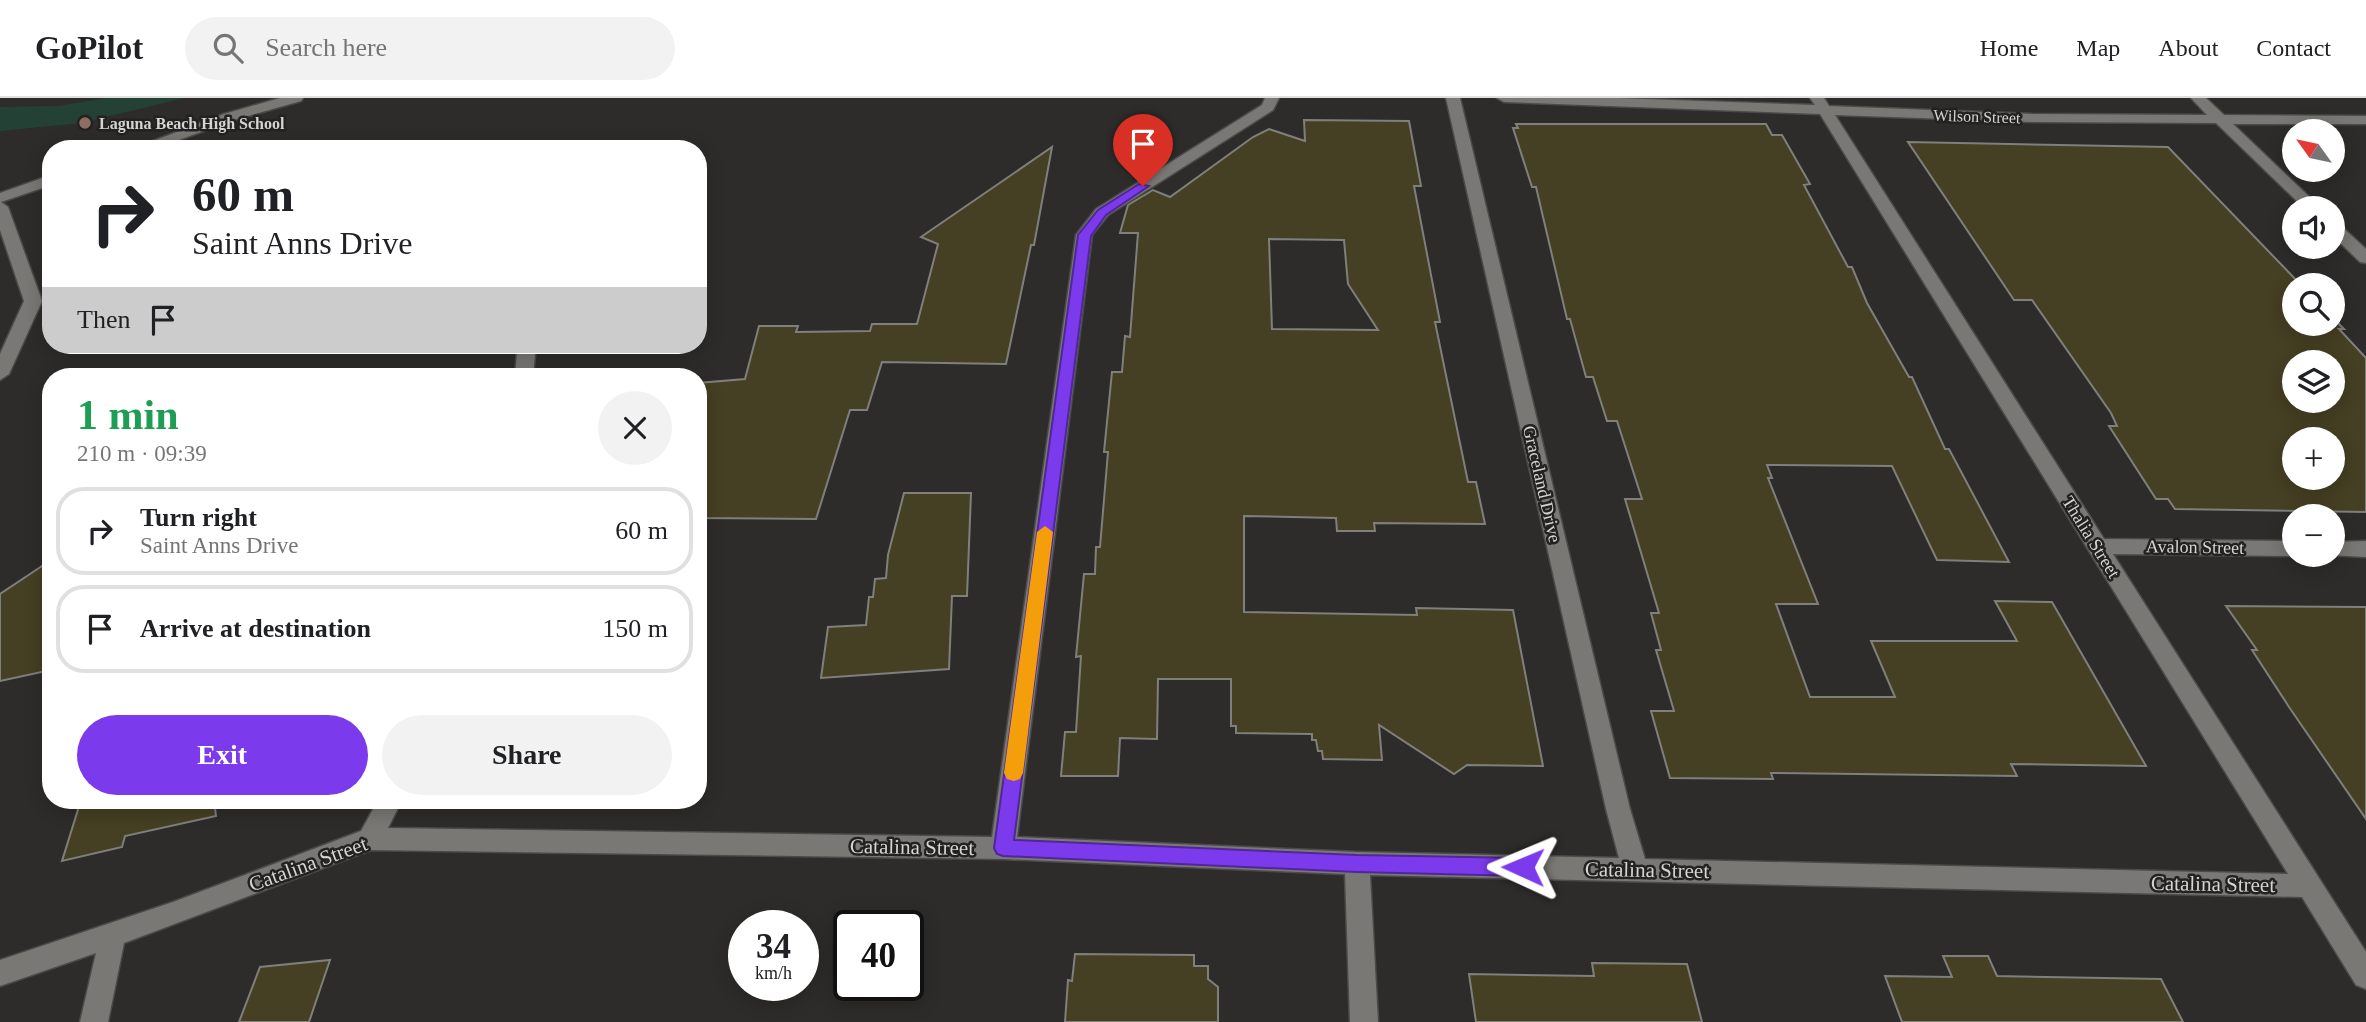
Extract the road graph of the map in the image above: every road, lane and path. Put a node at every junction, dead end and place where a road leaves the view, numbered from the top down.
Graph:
1 (296, 98) edge
2 (1272, 98) edge
3 (1453, 98) edge
4 (1504, 98) edge
5 (2198, 98) edge
6 (1820, 103) edge
7 (2220, 120) junction
8 (2366, 120) edge
9 (164, 140) edge
10 (42, 183) edge
11 (2300, 196) edge
12 (0, 198) edge
13 (0, 208) edge
14 (2345, 238) edge
15 (2366, 258) edge
16 (0, 374) edge
17 (2096, 546) junction
18 (2282, 548) edge
19 (2345, 549) edge
20 (2366, 549) edge
21 (385, 809) edge
22 (370, 839) junction
23 (1003, 848) junction
24 (1357, 863) junction
25 (1634, 869) junction
26 (2309, 886) junction
27 (113, 934) junction
28 (0, 973) edge
29 (2366, 976) edge
30 (94, 1022) edge
31 (1364, 1022) edge

1 - 9 street
2 - 23 street
3 - 25 street, Graceland Drive
4 - 6 street, Wilson Street
5 - 7 street
6 - 7 street, Wilson Street
6 - 17 street, Thalia Street
7 - 8 street, Wilson Street
7 - 11 street
10 - 12 street
13 - 16 street
14 - 15 street
17 - 18 street, Avalon Street
17 - 26 street, Thalia Street
19 - 20 street
21 - 22 street
22 - 23 street, Catalina Street
22 - 27 street, Catalina Street
23 - 24 street, Catalina Street
24 - 25 street, Catalina Street
24 - 31 street
25 - 26 street, Catalina Street
26 - 29 street, Thalia Street
27 - 28 street, Catalina Street
27 - 30 street

